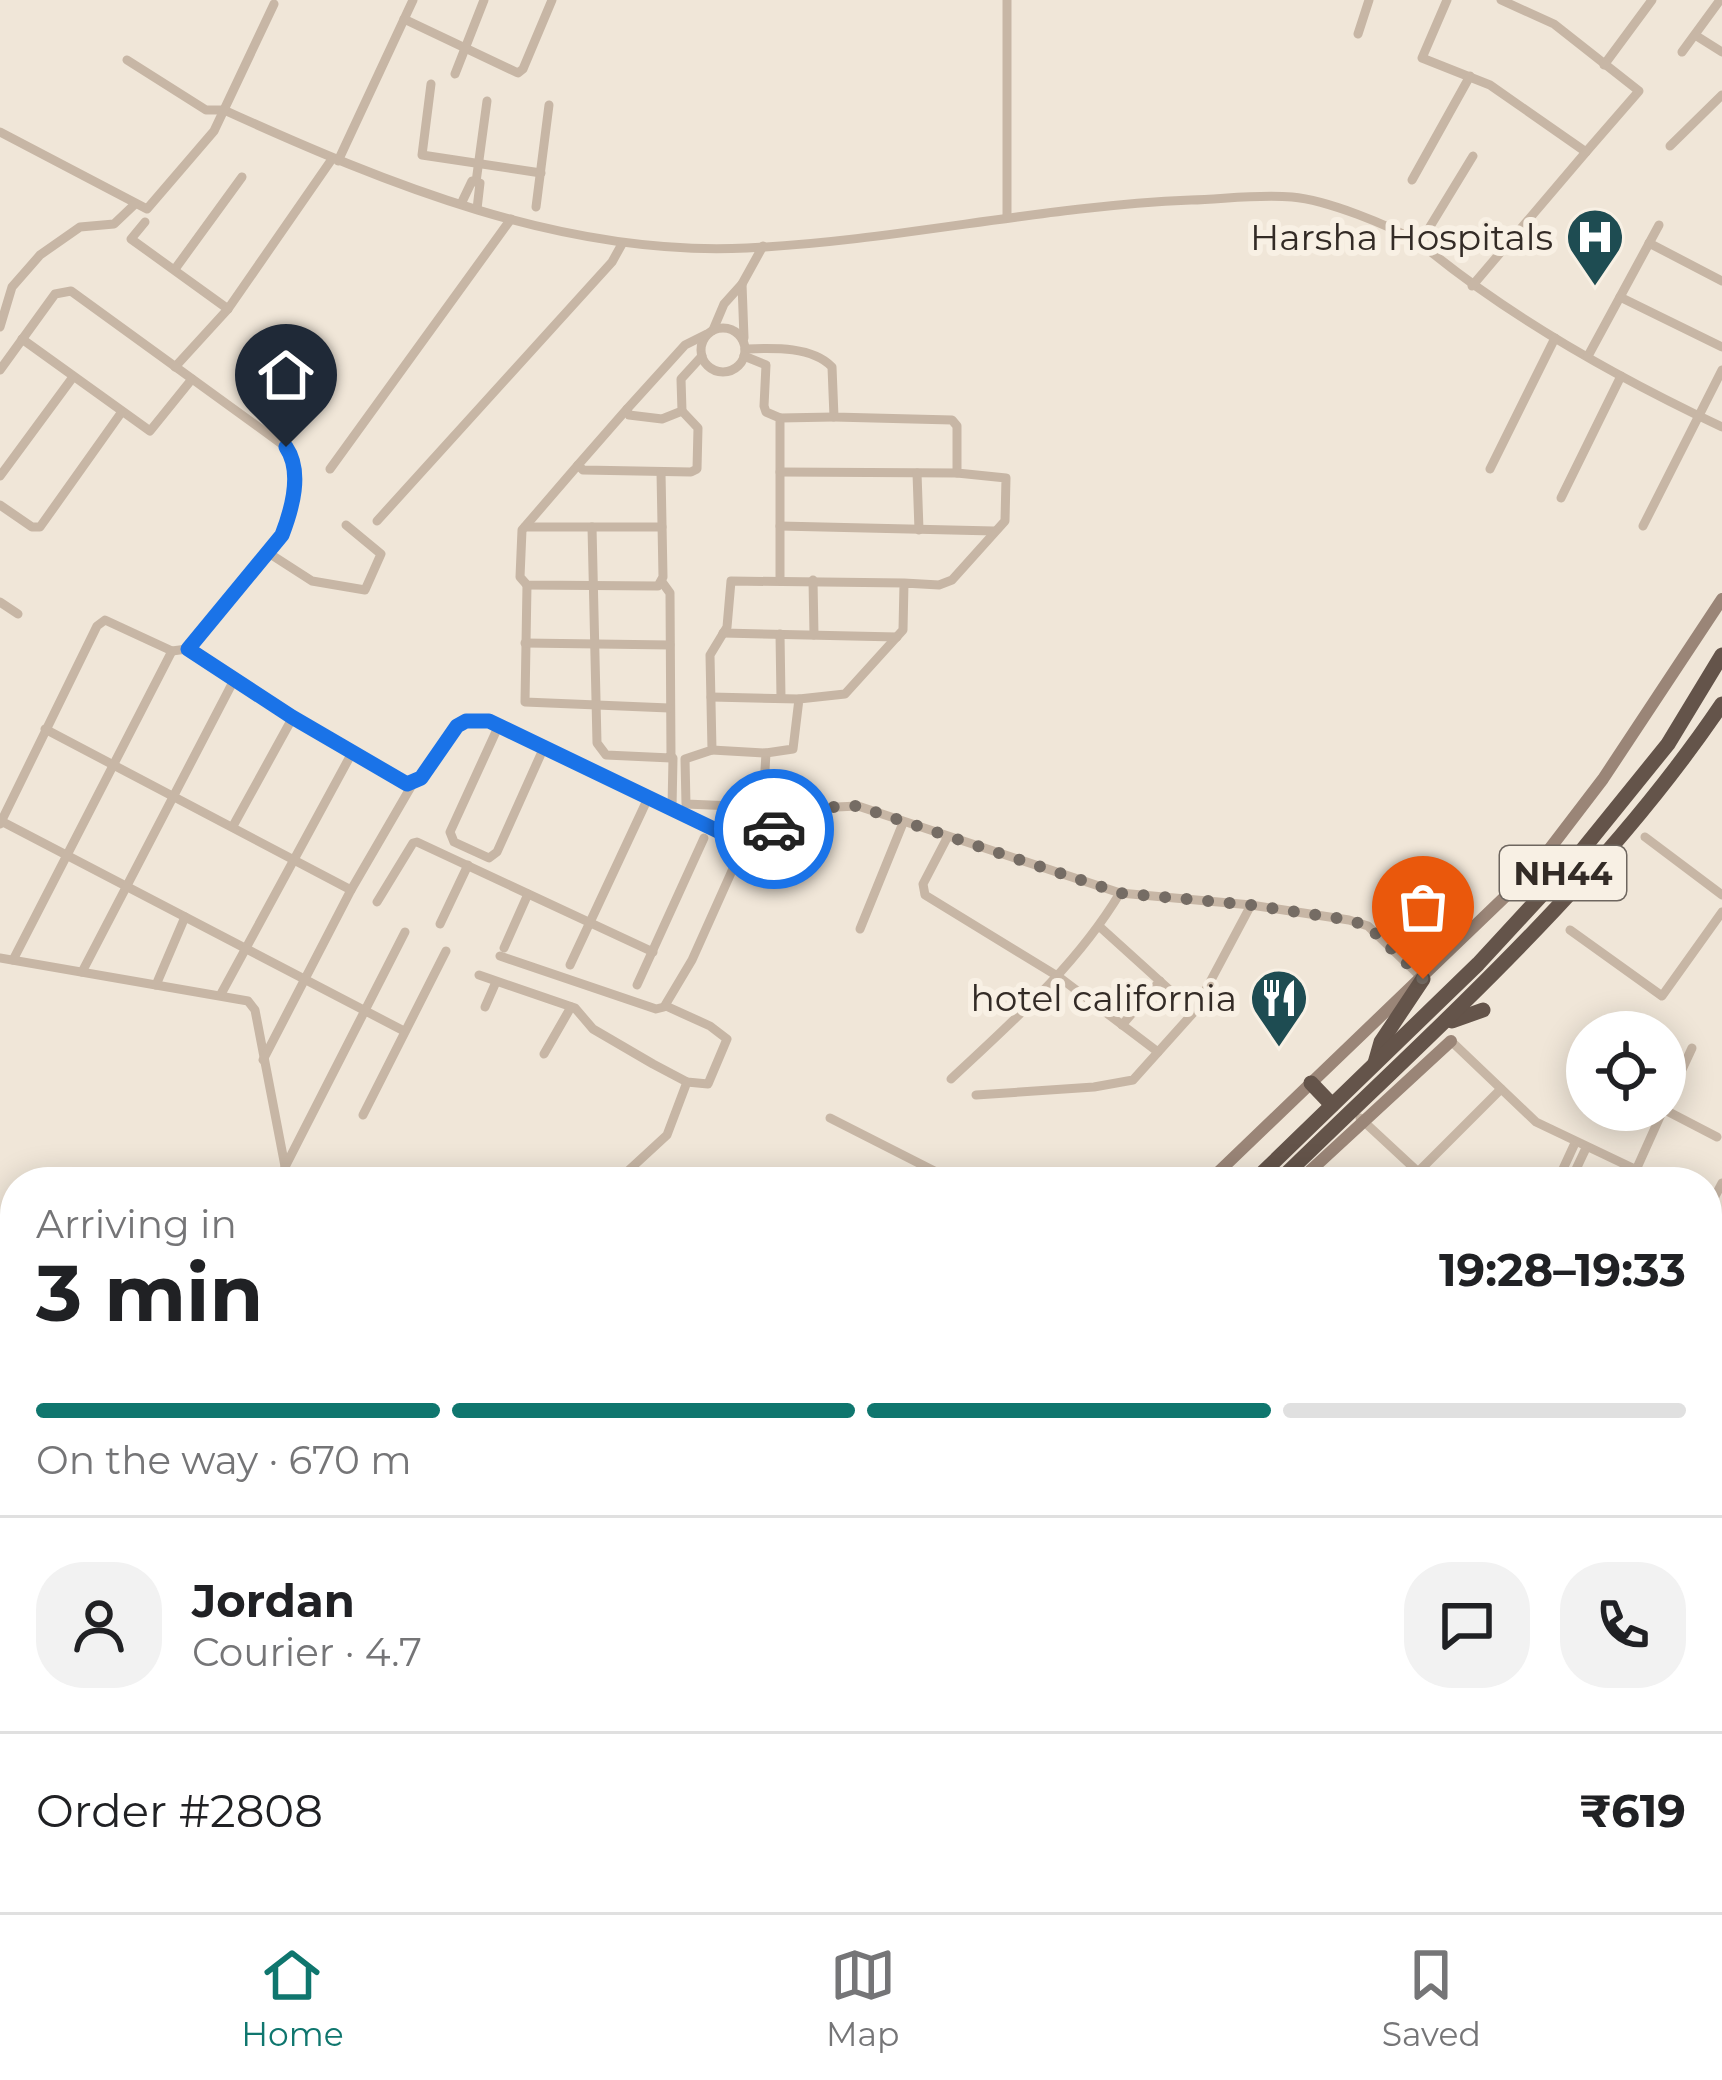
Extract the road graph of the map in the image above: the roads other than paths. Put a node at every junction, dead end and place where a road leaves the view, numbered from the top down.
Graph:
1 (413, 0) edge
2 (484, 0) edge
3 (552, 0) edge
4 (1007, 0) edge
5 (1370, 0) edge
6 (1448, 0) edge
7 (1652, 0) edge
8 (1720, 0) edge
9 (1504, 1) edge
10 (274, 4) dead end
11 (404, 19) junction
12 (1358, 34) dead end
13 (1695, 34) junction
14 (464, 45) junction
15 (1682, 52) dead end
16 (1722, 52) edge
17 (127, 61) dead end
18 (1604, 65) junction
19 (455, 74) dead end
20 (1470, 76) junction
21 (431, 84) dead end
22 (1722, 94) edge
23 (487, 101) dead end
24 (549, 105) dead end
25 (224, 110) junction
26 (0, 132) edge
27 (1670, 146) dead end
28 (1586, 152) junction
29 (1473, 157) dead end
30 (335, 160) junction
31 (479, 163) junction
32 (541, 173) junction
33 (242, 177) dead end
34 (1412, 180) dead end
35 (476, 182) junction
36 (461, 204) junction
37 (134, 205) junction
38 (536, 207) dead end
39 (477, 209) junction
40 (1007, 216) junction
41 (511, 219) junction
42 (145, 222) dead end
43 (1659, 225) dead end
44 (1420, 243) junction
45 (1649, 243) junction
46 (622, 244) junction
47 (763, 246) junction
48 (176, 269) junction
49 (1722, 281) edge
50 (742, 284) junction
51 (1472, 286) junction
52 (1620, 297) junction
53 (228, 309) junction
54 (0, 327) edge
55 (710, 332) junction
56 (1555, 338) junction
57 (22, 339) junction
58 (1722, 347) edge
59 (744, 349) junction
60 (702, 356) junction
61 (1588, 356) junction
62 (175, 367) junction
63 (0, 370) edge
64 (1722, 370) edge
65 (1621, 376) junction
66 (73, 377) junction
67 (192, 379) junction
68 (627, 409) junction
69 (682, 411) junction
70 (121, 413) junction
71 (1698, 416) junction
72 (833, 417) junction
73 (780, 418) junction
74 (1722, 428) edge
75 (578, 465) junction
76 (330, 469) dead end
77 (1490, 469) dead end
78 (662, 472) junction
79 (780, 472) junction
80 (917, 473) junction
81 (957, 473) junction
82 (0, 476) edge
83 (1561, 498) dead end
84 (0, 505) edge
85 (377, 521) dead end
86 (346, 525) dead end
87 (780, 526) junction
88 (1643, 526) dead end
89 (525, 527) junction
90 (592, 527) junction
91 (662, 527) junction
92 (919, 530) junction
93 (994, 531) junction
94 (267, 552) junction
95 (779, 579) junction
96 (813, 580) junction
97 (662, 582) junction
98 (904, 584) junction
99 (527, 585) junction
100 (595, 585) junction
101 (1722, 599) edge
102 (0, 602) edge
103 (19, 614) dead end
104 (723, 633) junction
105 (780, 634) junction
106 (814, 635) junction
107 (897, 637) junction
108 (525, 644) junction
109 (596, 645) junction
110 (670, 645) junction
111 (188, 649) junction
112 (172, 651) junction
113 (1722, 655) edge
114 (235, 678) junction
115 (711, 697) junction
116 (781, 698) junction
117 (799, 699) junction
118 (1722, 704) edge
119 (596, 706) junction
120 (669, 708) junction
121 (292, 717) junction
122 (499, 725) junction
123 (45, 729) junction
124 (544, 746) junction
125 (712, 750) junction
126 (353, 752) junction
127 (766, 753) junction
128 (671, 758) junction
129 (685, 759) junction
130 (114, 765) junction
131 (412, 784) junction
132 (649, 796) junction
133 (173, 798) junction
134 (672, 808) junction
135 (1, 822) edge
136 (903, 823) junction
137 (233, 826) junction
138 (1645, 837) dead end
139 (704, 838) dead end
140 (946, 838) junction
141 (745, 844) junction
142 (69, 854) junction
143 (293, 861) junction
144 (467, 866) junction
145 (128, 885) junction
146 (351, 890) junction
147 (1120, 893) junction
148 (528, 894) junction
149 (1722, 895) edge
150 (376, 902) dead end
151 (1251, 905) junction
152 (1722, 912) edge
153 (185, 917) junction
154 (590, 923) junction
155 (440, 924) dead end
156 (1100, 927) junction
157 (860, 929) dead end
158 (1570, 930) dead end
159 (405, 932) dead end
160 (247, 947) junction
161 (446, 951) dead end
162 (652, 952) junction
163 (0, 958) edge
164 (13, 960) junction
165 (569, 965) dead end
166 (82, 972) junction
167 (479, 975) dead end
168 (1059, 976) junction
169 (1423, 979) junction
170 (306, 980) junction
171 (1160, 981) junction
172 (496, 982) junction
173 (156, 985) junction
174 (637, 986) dead end
175 (595, 987) junction
176 (221, 994) junction
177 (485, 1006) dead end
178 (666, 1006) junction
179 (571, 1007) junction
180 (366, 1010) junction
181 (1483, 1010) dead end
182 (1194, 1012) junction
183 (585, 1016) junction
184 (1445, 1024) junction
185 (1123, 1025) junction
186 (404, 1031) junction
187 (1450, 1041) joint
188 (1692, 1048) dead end
189 (1158, 1052) junction
190 (544, 1054) dead end
191 (263, 1060) junction
192 (1686, 1061) edge
193 (1374, 1066) junction
194 (951, 1079) dead end
195 (687, 1082) junction
196 (1311, 1083) junction
197 (1501, 1089) junction
198 (976, 1095) dead end
199 (1332, 1105) junction
200 (362, 1115) dead end
201 (1357, 1115) junction
202 (830, 1118) dead end
203 (1686, 1121) edge
204 (1654, 1131) edge
205 (1717, 1137) dead end
206 (1581, 1145) junction
207 (285, 1167) joint
208 (633, 1167) edge
209 (926, 1167) edge
210 (1224, 1167) edge
211 (1268, 1167) edge
212 (1296, 1167) edge
213 (1311, 1167) edge
214 (1412, 1167) edge
215 (1422, 1167) edge
216 (1566, 1167) edge
217 (1574, 1167) edge
218 (1628, 1167) edge
219 (1638, 1167) edge

1 - 11 street
2 - 14 street
3 - 14 street
4 - 40 street
5 - 12 street
6 - 20 street
7 - 18 street
8 - 13 street
9 - 18 street
10 - 25 street
11 - 14 street
11 - 30 street
13 - 15 street
13 - 16 street
14 - 19 street
17 - 25 street
18 - 28 street
20 - 28 street
20 - 34 street
21 - 31 street
22 - 27 street
23 - 31 street
24 - 32 street
25 - 30 street
25 - 37 street
26 - 37 street
28 - 51 street
29 - 44 street
30 - 36 street
30 - 53 street
31 - 32 street
31 - 35 street
32 - 38 street
33 - 48 street
35 - 36 street
35 - 39 street
36 - 39 street
37 - 54 street
39 - 41 street
40 - 44 street
40 - 47 street
41 - 46 street
41 - 76 street
42 - 48 street
43 - 45 street
44 - 51 street
45 - 49 street
45 - 52 street
46 - 47 street
46 - 85 street
47 - 50 street
48 - 53 street
50 - 55 street
50 - 59 street
51 - 56 street
52 - 58 street
52 - 61 street
53 - 62 street
55 - 59 street
55 - 60 street
55 - 68 street
56 - 61 street
56 - 77 street
57 - 62 street
57 - 63 street
57 - 66 street
59 - 60 street
59 - 72 street
59 - 73 street
60 - 69 street
61 - 65 street
62 - 67 street
64 - 71 street
65 - 71 street
65 - 83 street
66 - 70 street
66 - 82 street
67 - 70 street
67 - 94 street
68 - 69 street
68 - 75 street
69 - 78 street
70 - 84 street
71 - 74 street
71 - 88 street
72 - 73 street
72 - 81 street
73 - 79 street
75 - 78 street
75 - 89 street
78 - 91 street
79 - 80 street
79 - 87 street
80 - 81 street
80 - 92 street
81 - 93 street
86 - 94 street
87 - 92 street
87 - 95 street
89 - 90 street
89 - 99 street
90 - 91 street
90 - 100 street
91 - 97 street
92 - 93 street
93 - 98 street
94 - 111 street
95 - 96 street
95 - 104 street
96 - 98 street
96 - 106 street
97 - 100 street
97 - 110 street
98 - 107 street
99 - 100 street
99 - 108 street
100 - 109 street
101 - 169 main road
102 - 103 street
104 - 105 street
104 - 115 street
105 - 106 street
105 - 116 street
106 - 107 street
107 - 117 street
108 - 109 street
108 - 119 street
109 - 110 street
109 - 119 street
110 - 120 street
111 - 112 street
111 - 114 street
112 - 123 street
112 - 130 street
113 - 193 highway, NH44
114 - 121 street
114 - 133 street
115 - 116 street
115 - 125 street
116 - 117 street
117 - 127 street
118 - 184 highway, NH44
119 - 120 street
119 - 128 street
120 - 128 street
121 - 126 street
121 - 137 street
122 - 124 street
122 - 124 street
122 - 131 street
123 - 130 street
123 - 135 street
124 - 132 street
125 - 127 street
125 - 129 street
126 - 131 street
126 - 143 street
127 - 129 street
128 - 129 street
128 - 134 street
130 - 133 street
130 - 142 street
131 - 146 street
132 - 134 street
132 - 154 street
133 - 137 street
133 - 145 street
134 - 141 street
135 - 142 street
136 - 140 street
136 - 141 street
136 - 157 street
137 - 143 street
138 - 149 street
139 - 162 street
140 - 147 street
140 - 168 street
141 - 178 street
142 - 145 street
142 - 164 street
143 - 146 street
143 - 160 street
144 - 148 street
144 - 150 street
144 - 155 street
145 - 153 street
145 - 166 street
146 - 170 street
147 - 151 street
147 - 156 street
148 - 154 street
148 - 175 street
151 - 169 street
151 - 182 street
152 - 158 street
153 - 160 street
153 - 173 street
154 - 162 street
154 - 165 street
156 - 168 street
156 - 171 street
159 - 180 street
160 - 170 street
160 - 176 street
161 - 186 street
162 - 174 street
163 - 164 street
164 - 166 street
166 - 173 street
167 - 172 street
168 - 185 street
168 - 194 street
169 - 193 highway
169 - 196 main road
170 - 180 street
170 - 191 street
171 - 182 street
171 - 185 street
172 - 177 street
172 - 179 street
173 - 176 street
175 - 178 street
175 - 183 street
176 - 191 street
178 - 195 street
179 - 183 street
179 - 190 street
180 - 186 street
180 - 207 street
181 - 184 highway
182 - 189 street
183 - 195 street
184 - 201 highway, NH44
185 - 189 street
186 - 200 street
187 - 197 street
187 - 201 main road
188 - 192 street
189 - 198 street
191 - 207 street
193 - 199 highway, NH44
195 - 208 street
196 - 199 highway
196 - 210 main road
197 - 206 street
197 - 215 street
199 - 211 highway, NH44
201 - 212 highway, NH44
201 - 213 main road
201 - 214 street
202 - 209 street
203 - 205 street
204 - 219 street
206 - 216 street
206 - 217 street
206 - 218 street

